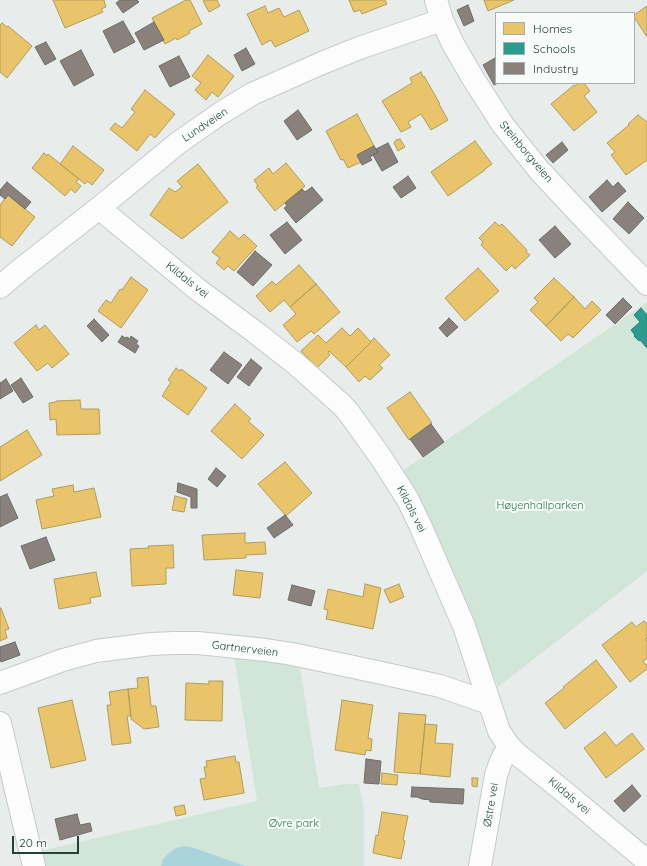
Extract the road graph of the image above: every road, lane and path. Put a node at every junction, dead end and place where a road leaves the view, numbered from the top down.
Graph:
1 (439, 10) edge
2 (99, 208) junction
3 (647, 284) edge
4 (0, 287) edge
5 (0, 683) edge
6 (490, 704) junction
7 (0, 723) edge
8 (509, 746) junction
9 (647, 861) edge
10 (34, 866) edge
11 (480, 866) edge

1 - 2 street, Lundveien
1 - 3 street, Steinborgveien
2 - 4 street, Lundveien
2 - 6 street, Kildals vei
5 - 6 street, Gartnerveien
6 - 8 street, Kildals vei
7 - 10 street
8 - 9 street, Kildals vei
8 - 11 street, Østre vei

